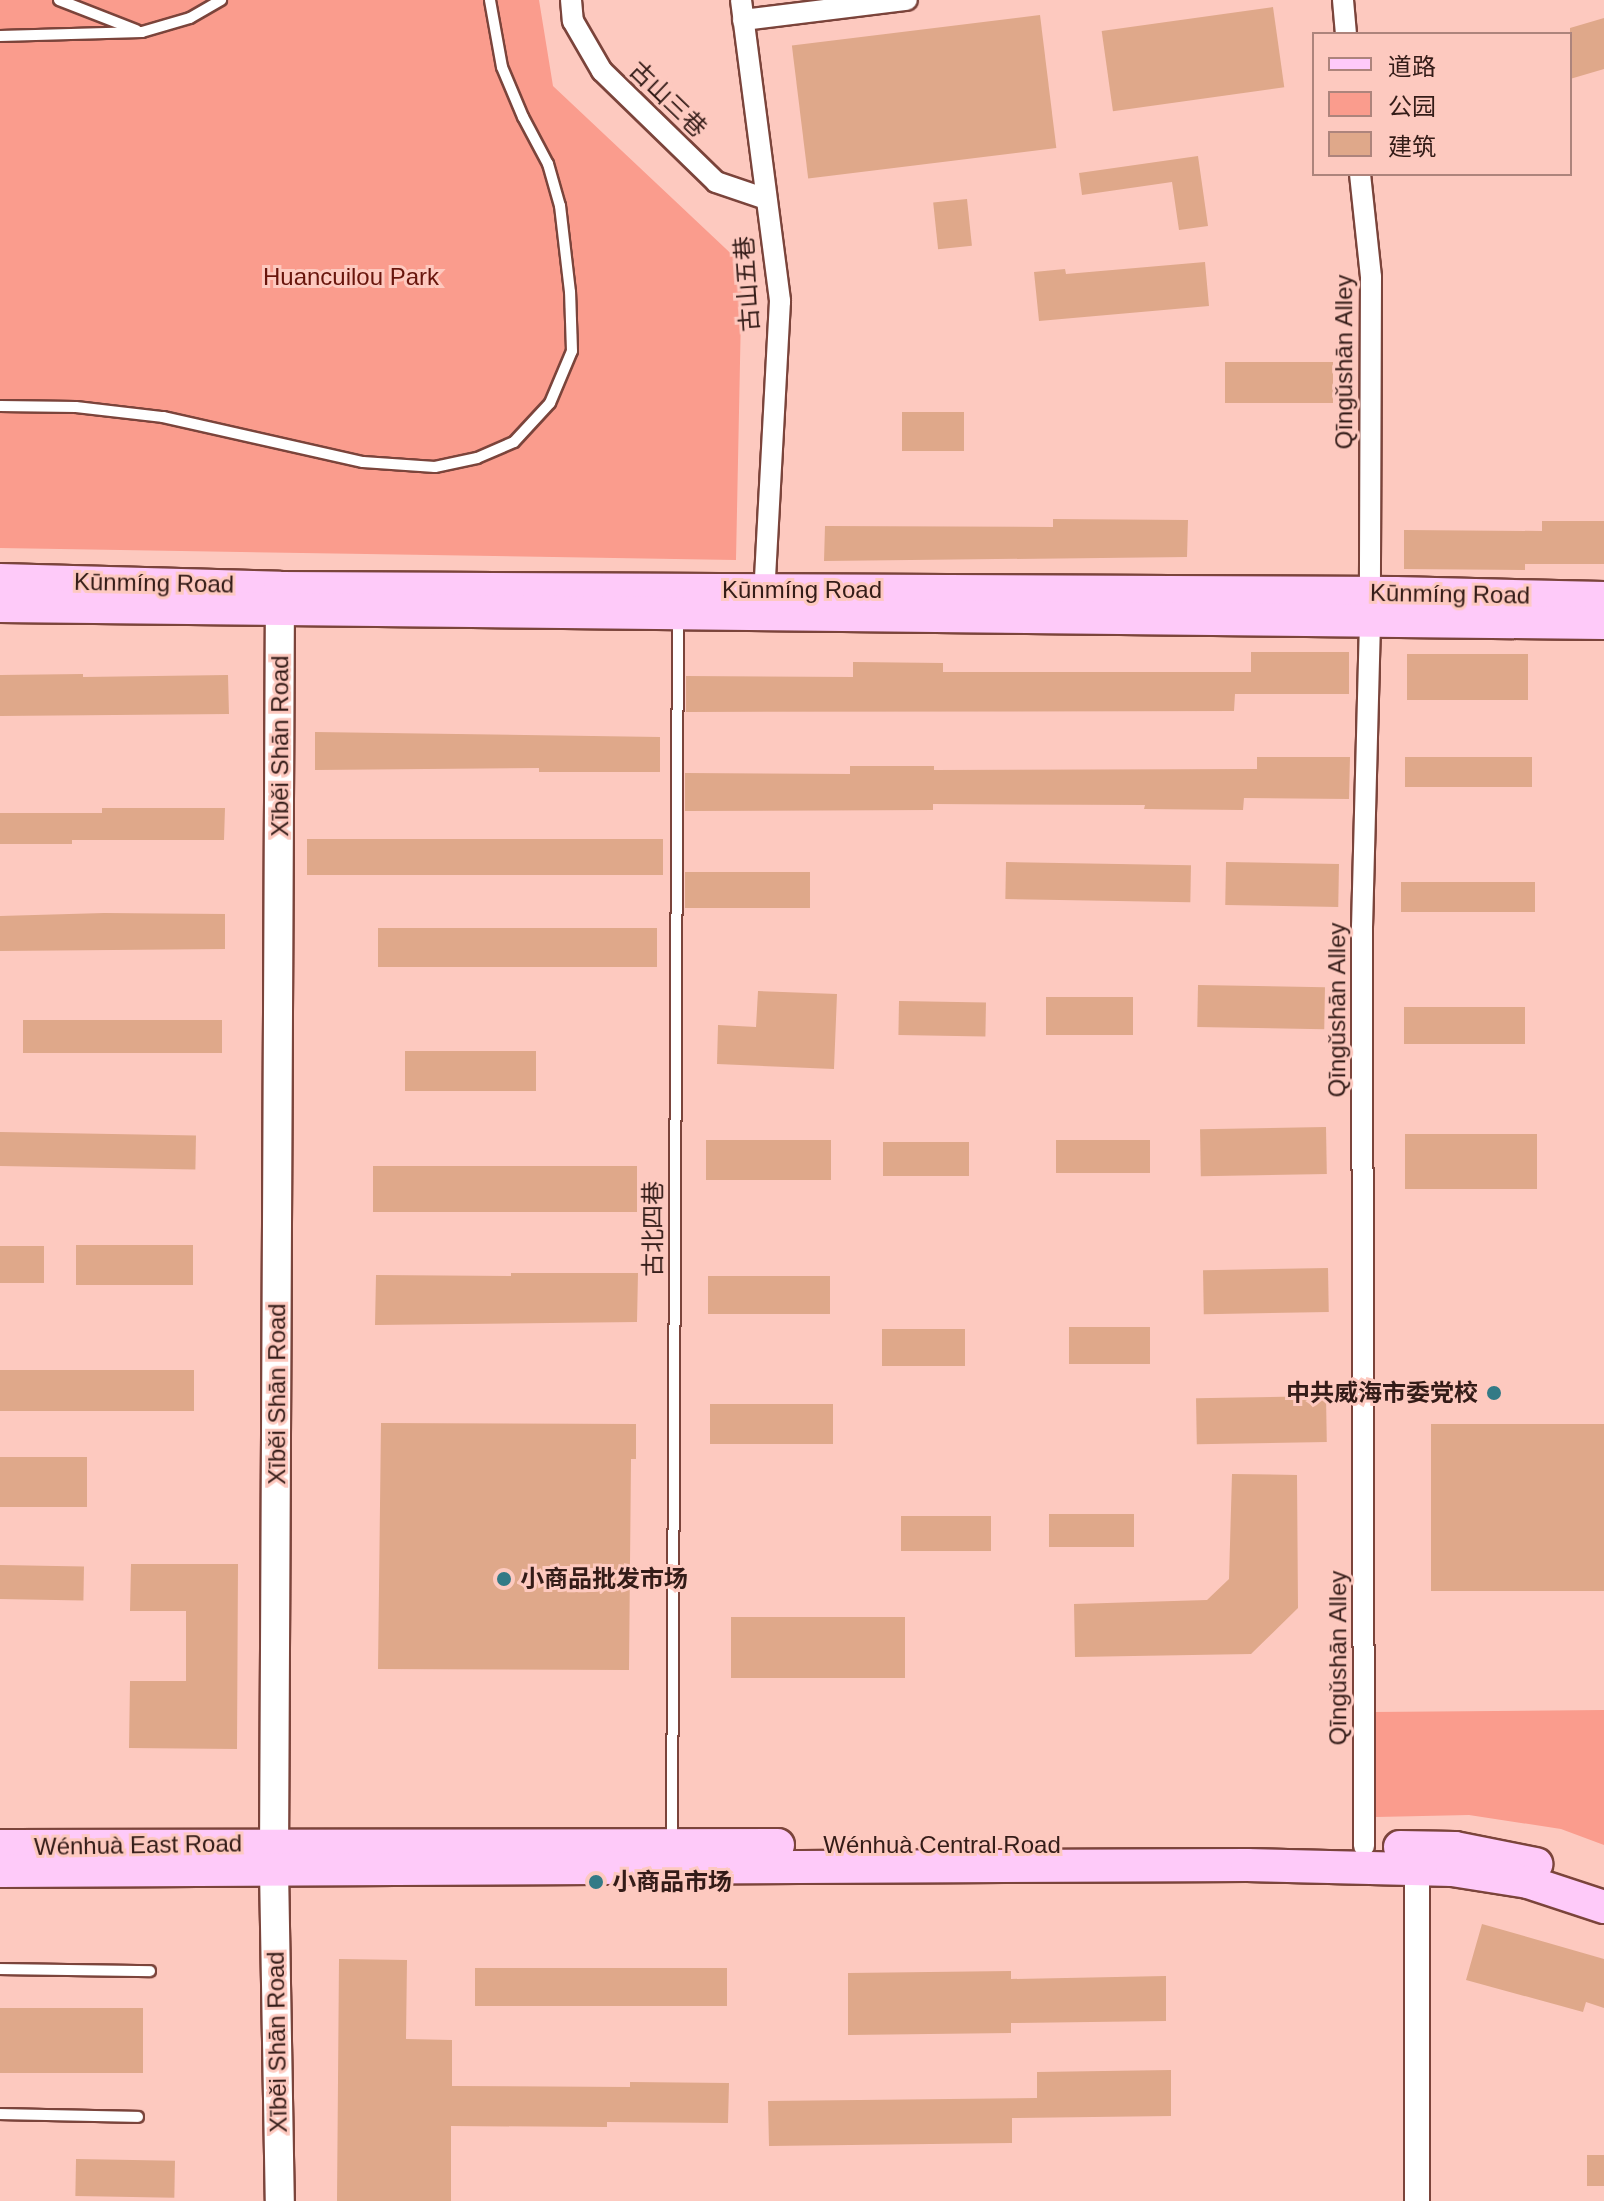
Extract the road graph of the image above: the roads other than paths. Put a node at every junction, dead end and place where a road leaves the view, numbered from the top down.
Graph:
1 (59, 0) edge
2 (221, 0) edge
3 (490, 0) edge
4 (571, 0) edge
5 (907, 0) edge
6 (1343, 0) edge
7 (742, 10) edge
8 (142, 32) junction
9 (1346, 32) edge
10 (0, 36) edge
11 (1360, 176) edge
12 (766, 199) junction
13 (0, 406) edge
14 (0, 580) edge
15 (1604, 598) edge
16 (280, 599) junction
17 (764, 602) junction
18 (0, 606) edge
19 (1370, 607) junction
20 (678, 614) junction
21 (1604, 623) edge
22 (672, 1845) junction
23 (0, 1846) edge
24 (1364, 1846) junction
25 (275, 1856) junction
26 (1417, 1858) junction
27 (0, 1871) edge
28 (1604, 1885) edge
29 (1604, 1907) edge
30 (0, 1969) edge
31 (150, 1971) dead end
32 (0, 2114) edge
33 (138, 2117) dead end
34 (280, 2201) edge
35 (1417, 2201) edge

1 - 8 lane
2 - 8 lane
3 - 13 lane
4 - 12 street, 古山三巷
5 - 7 street
6 - 9 street
7 - 12 street, 古山五巷
8 - 10 lane
11 - 19 street, Qīngǔshān Alley
12 - 17 street, 古山五巷
14 - 16 main road, Kūnmíng Road
15 - 19 main road, Kūnmíng Road
16 - 17 main road, Kūnmíng Road
16 - 18 main road, Kūnmíng Road
16 - 20 main road, Kūnmíng Road
16 - 25 main road, Xīběi Shān Road
17 - 19 main road, Kūnmíng Road
17 - 20 main road, Kūnmíng Road
19 - 21 main road, Kūnmíng Road
19 - 24 street, Qīngǔshān Alley
20 - 22 lane, 古北四巷
22 - 24 main road, Wénhuà Central Road
22 - 25 main road, Wénhuà Central Road
23 - 25 main road, Wénhuà East Road
24 - 26 main road, Wénhuà Central Road
25 - 26 main road
25 - 27 main road
25 - 34 main road, Xīběi Shān Road
26 - 28 main road, Wénhuà Central Road
26 - 29 main road
26 - 35 street
30 - 31 lane
32 - 33 lane

